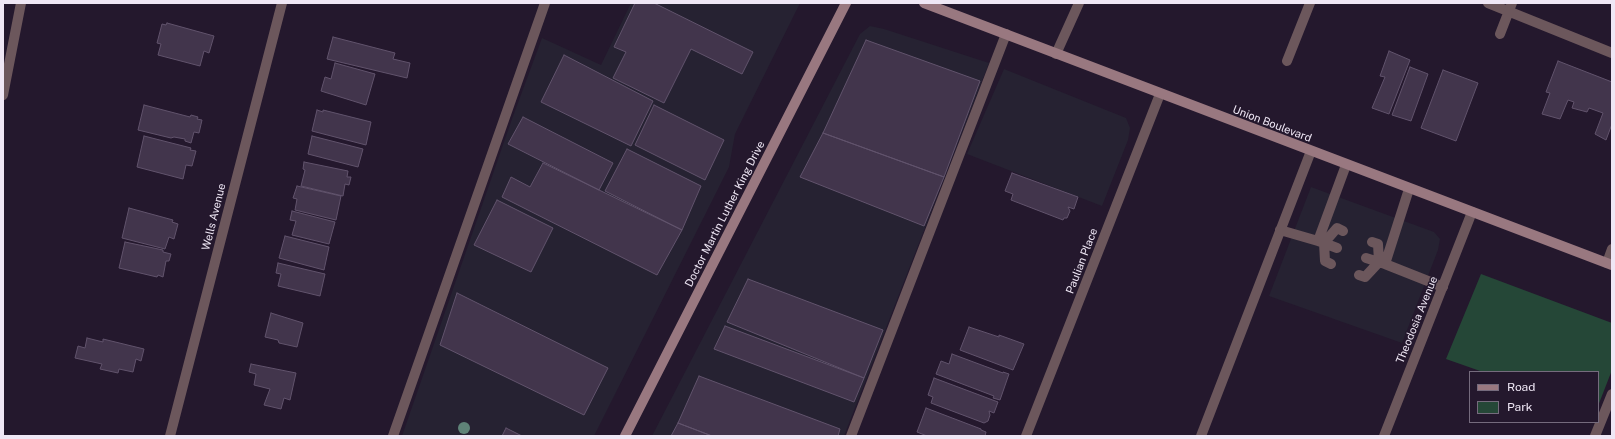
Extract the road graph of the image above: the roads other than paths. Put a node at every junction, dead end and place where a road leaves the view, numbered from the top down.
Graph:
1 (21, 3) edge
2 (282, 3) edge
3 (545, 3) edge
4 (846, 3) edge
5 (924, 3) edge
6 (1079, 3) edge
7 (1310, 3) edge
8 (1488, 3) edge
9 (1510, 7) edge
10 (1006, 34) junction
11 (1500, 34) dead end
12 (1612, 53) edge
13 (1056, 54) junction
14 (1287, 61) dead end
15 (1160, 94) junction
16 (3, 96) edge
17 (1311, 151) junction
18 (1346, 164) junction
19 (1409, 189) junction
20 (1472, 212) junction
21 (1280, 230) junction
22 (1343, 231) dead end
23 (1321, 242) junction
24 (1372, 242) dead end
25 (1337, 248) dead end
26 (1612, 250) edge
27 (1366, 258) dead end
28 (1382, 263) junction
29 (1331, 264) dead end
30 (1609, 264) edge
31 (1359, 275) dead end
32 (1443, 287) junction
33 (1612, 394) edge
34 (170, 436) edge
35 (393, 436) edge
36 (625, 436) edge
37 (851, 436) edge
38 (1026, 436) edge
39 (1201, 436) edge
40 (1384, 436) edge
41 (1596, 436) edge

1 - 16 street
2 - 34 street, Wells Avenue
3 - 35 street
4 - 36 main road, Doctor Martin Luther King Drive
5 - 10 main road, Union Boulevard
6 - 13 street
7 - 14 street
8 - 9 street
9 - 11 street
9 - 12 street
10 - 13 main road, Union Boulevard
10 - 37 street
13 - 15 main road, Union Boulevard
15 - 17 main road, Union Boulevard
15 - 38 street, Paulian Place
17 - 18 main road, Union Boulevard
17 - 21 street
18 - 19 main road, Union Boulevard
18 - 23 street
19 - 20 main road, Union Boulevard
19 - 28 street
20 - 30 main road, Union Boulevard
20 - 32 street, Theodosia Avenue
21 - 23 street
21 - 39 street
22 - 23 street
23 - 25 street
23 - 29 street
24 - 28 street
26 - 30 street
27 - 28 street
28 - 31 street
28 - 32 street
32 - 40 street, Theodosia Avenue
33 - 41 street

